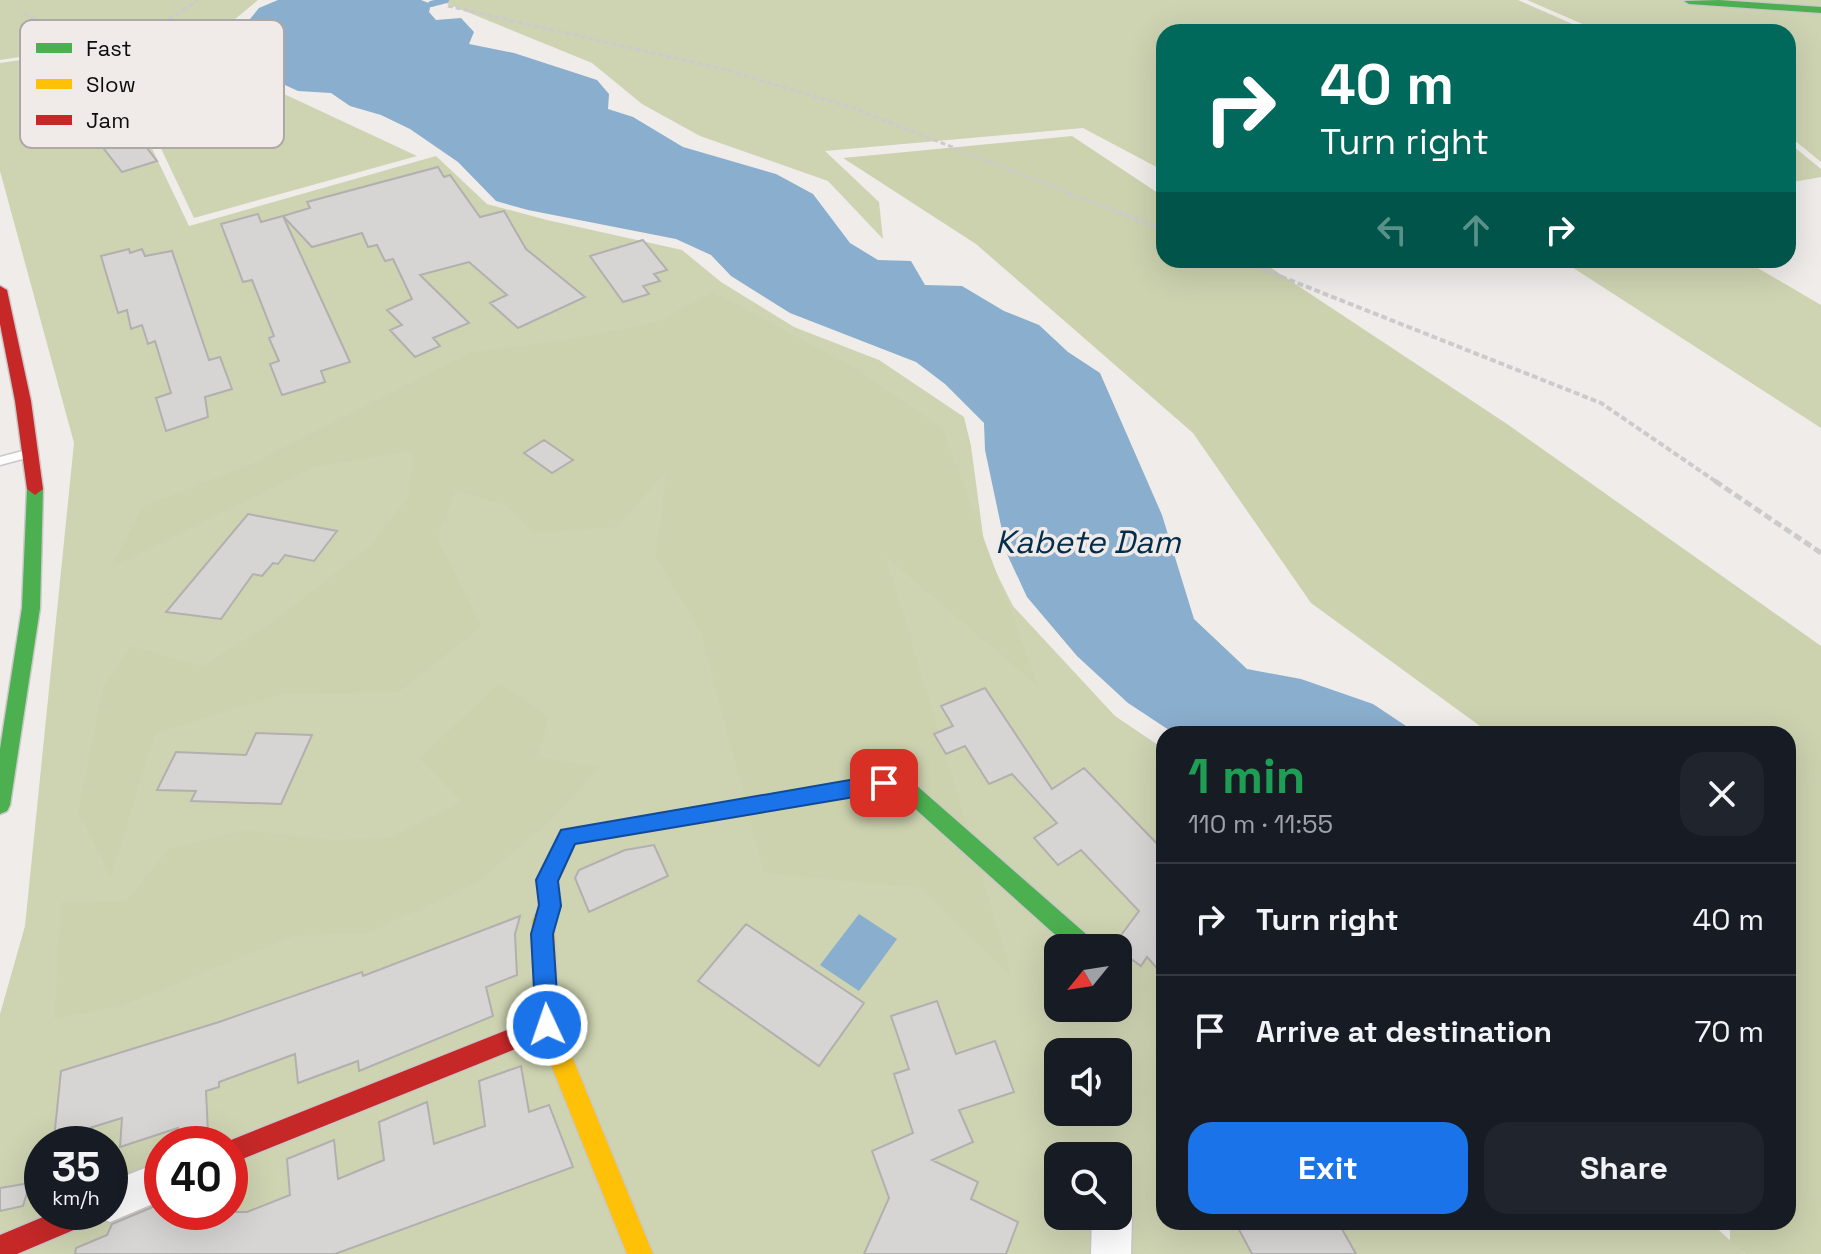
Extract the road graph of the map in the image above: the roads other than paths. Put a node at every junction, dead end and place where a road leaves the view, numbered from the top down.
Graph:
1 (1689, 1) edge
2 (1821, 10) edge
3 (0, 290) edge
4 (30, 453) junction
5 (0, 461) edge
6 (0, 805) edge
7 (1070, 934) edge
8 (547, 1025) junction
9 (248, 1145) edge
10 (43, 1230) edge
11 (1112, 1230) edge
12 (0, 1248) edge
13 (640, 1254) edge
14 (1111, 1254) edge

1 - 2 street
3 - 4 street
4 - 5 lane
4 - 6 street
7 - 8 street
8 - 9 street
8 - 13 street
10 - 12 street
11 - 14 street

